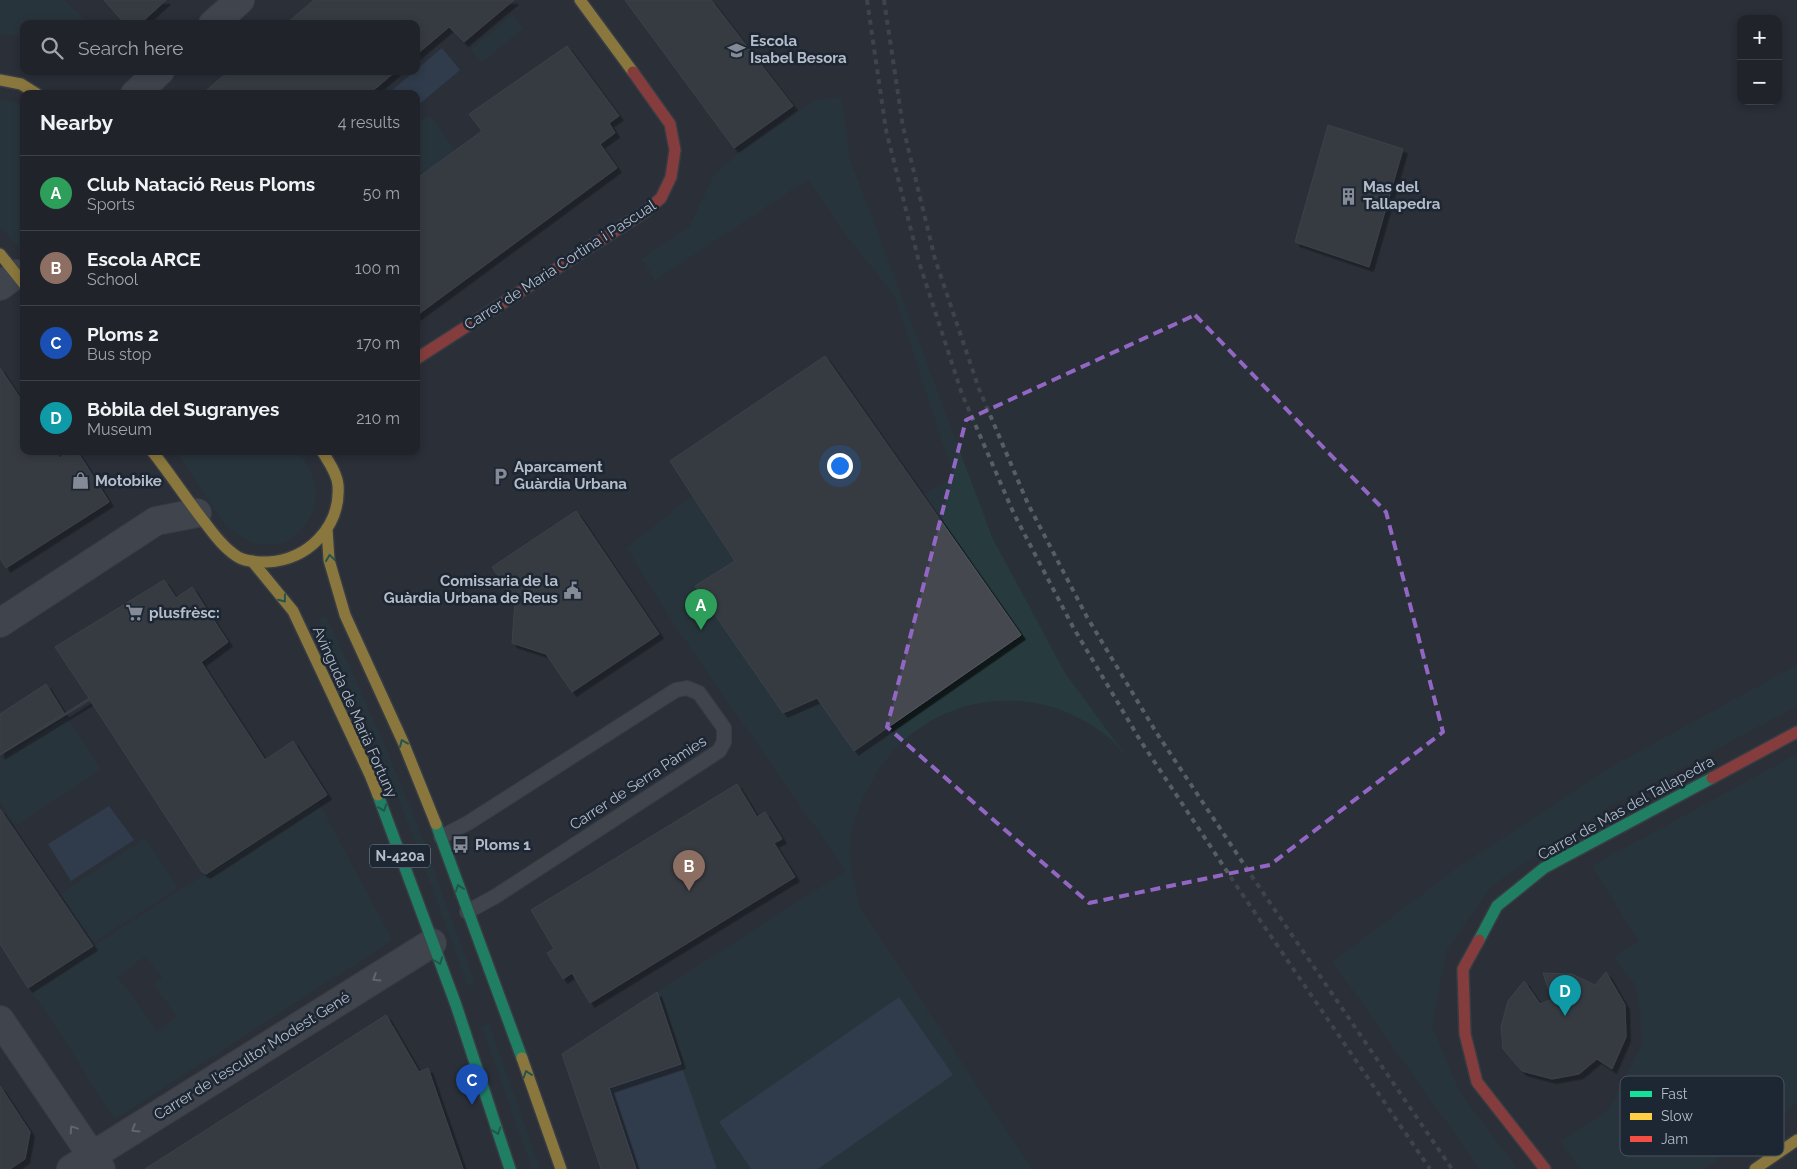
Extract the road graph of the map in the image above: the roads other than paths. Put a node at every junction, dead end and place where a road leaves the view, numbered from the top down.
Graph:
1 (240, 0) edge
2 (580, 0) edge
3 (218, 20) edge
4 (156, 75) edge
5 (0, 80) edge
6 (31, 90) edge
7 (139, 90) edge
8 (420, 356) edge
9 (155, 455) edge
10 (324, 455) edge
11 (176, 484) junction
12 (197, 513) junction
13 (156, 521) junction
14 (328, 529) junction
15 (252, 561) junction
16 (0, 623) edge
17 (1797, 732) edge
18 (441, 837) junction
19 (467, 912) junction
20 (432, 943) junction
21 (0, 1020) edge
22 (1797, 1140) edge
23 (1784, 1149) edge
24 (1774, 1156) edge
25 (88, 1165) edge
26 (510, 1169) edge
27 (561, 1169) edge
28 (1545, 1169) edge
29 (1755, 1169) edge

1 - 3 street
2 - 8 main road, Carrer de Maria Cortina i Pascual
4 - 7 street
5 - 6 main road
9 - 11 main road, N-420a
10 - 14 main road, N-420a
11 - 12 main road, N-420a
11 - 13 street
12 - 13 street
12 - 15 main road, N-420a
13 - 16 street
14 - 15 main road, N-420a
18 -> 14 main road, N-420a
15 -> 20 main road, Avinguda de Marià Fortuny / N-420a
17 - 28 main road, Carrer de Mas del Tallapedra
19 -> 18 main road, N-420a
18 - 19 lane, Carrer de Serra Pàmies
27 -> 19 main road, N-420a
20 -> 25 street, Carrer de l'escultor Modest Gené
20 -> 26 main road, Avinguda de Marià Fortuny / N-420a
25 -> 21 street
22 - 23 main road
24 - 29 main road

